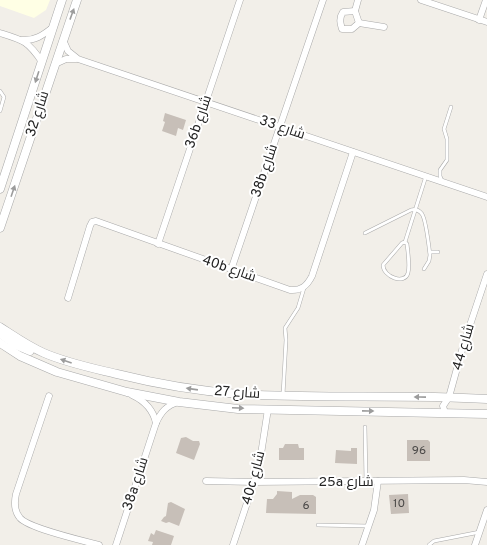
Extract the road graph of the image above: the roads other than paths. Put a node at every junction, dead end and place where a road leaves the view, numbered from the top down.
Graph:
1 (62, 0) edge
2 (77, 0) edge
3 (240, 0) edge
4 (358, 0) edge
5 (421, 0) edge
6 (486, 0) edge
7 (322, 1) edge
8 (354, 10) junction
9 (479, 20) junction
10 (487, 22) edge
11 (358, 23) junction
12 (384, 27) dead end
13 (52, 28) junction
14 (0, 33) edge
15 (21, 40) junction
16 (63, 40) junction
17 (78, 59) junction
18 (42, 62) junction
19 (54, 64) junction
20 (0, 91) edge
21 (206, 102) junction
22 (451, 106) dead end
23 (0, 111) edge
24 (280, 127) junction
25 (353, 152) junction
26 (426, 176) junction
27 (443, 182) junction
28 (0, 189) edge
29 (487, 197) edge
30 (416, 210) junction
31 (0, 228) edge
32 (365, 233) dead end
33 (405, 242) junction
34 (158, 244) junction
35 (430, 252) junction
36 (438, 252) dead end
37 (424, 269) dead end
38 (231, 270) junction
39 (487, 274) edge
40 (304, 288) junction
41 (68, 298) dead end
42 (0, 327) edge
43 (0, 334) edge
44 (0, 343) edge
45 (0, 348) edge
46 (45, 353) junction
47 (20, 356) junction
48 (127, 392) junction
49 (49, 396) dead end
50 (283, 396) junction
51 (449, 397) junction
52 (487, 399) edge
53 (179, 402) junction
54 (268, 409) junction
55 (445, 413) junction
56 (487, 414) edge
57 (156, 423) junction
58 (365, 427) dead end
59 (206, 481) dead end
60 (366, 481) junction
61 (378, 481) junction
62 (254, 482) junction
63 (487, 482) edge
64 (487, 510) edge
65 (318, 525) dead end
66 (369, 526) junction
67 (480, 532) junction
68 (99, 545) edge
69 (116, 545) edge
70 (234, 545) edge
71 (362, 545) edge
72 (429, 545) edge
73 (476, 545) edge

1 - 13 street, شارع 32
16 -> 2 street, شارع 32
3 - 21 street, 36b شارع
4 - 8 street
5 - 9 street
6 - 9 street
7 - 24 street, 38b شارع
8 - 11 street
8 - 11 street
9 - 10 street
11 - 12 street
13 - 15 street
13 - 18 street, شارع 32
14 - 15 street
15 - 18 street
16 - 17 street, شارع 33
16 - 19 street, شارع 32
17 - 19 street, شارع 33
17 - 21 street, شارع 33
18 -> 28 street, شارع 32
31 -> 19 street, شارع 32
20 - 23 lane
21 - 24 street, شارع 33
21 - 34 street, 36b شارع
22 - 27 lane
24 - 25 street, شارع 33
24 - 38 street, 38b شارع
25 - 26 street, شارع 33
25 - 40 street
26 - 27 street, شارع 33
26 - 30 lane
27 - 29 street, شارع 33
30 - 32 lane
30 - 33 lane
30 - 35 lane
33 - 33 lane
34 - 38 street, 40b شارع
34 - 41 street, 40b شارع
35 - 36 lane
35 - 37 lane
38 - 40 street, 40b شارع
39 - 51 street, شارع 44
40 - 50 lane
42 - 46 street, شارع 27
43 - 46 street
44 - 47 street, شارع 27
45 - 47 street
50 -> 46 street, شارع 27
47 - 48 street, شارع 27
48 - 53 street, شارع 27
48 - 57 street
49 - 68 street
51 -> 50 street, شارع 27
51 - 52 street, شارع 27
51 - 55 street, شارع 44
53 -> 54 street, شارع 27
53 - 57 street, 38a شارع
54 -> 55 street, شارع 27
54 - 62 street, 40c شارع
55 - 56 street, شارع 27
57 - 69 street, 38a شارع
58 - 60 lane
59 - 62 street, 25a شارع
60 - 61 street, 25a شارع
60 - 62 street, 25a شارع
61 - 63 street, 25a شارع
61 - 66 street
62 - 70 street, 40c شارع
64 - 67 street
65 - 66 lane
66 - 71 street
67 - 72 lane
67 - 73 street

